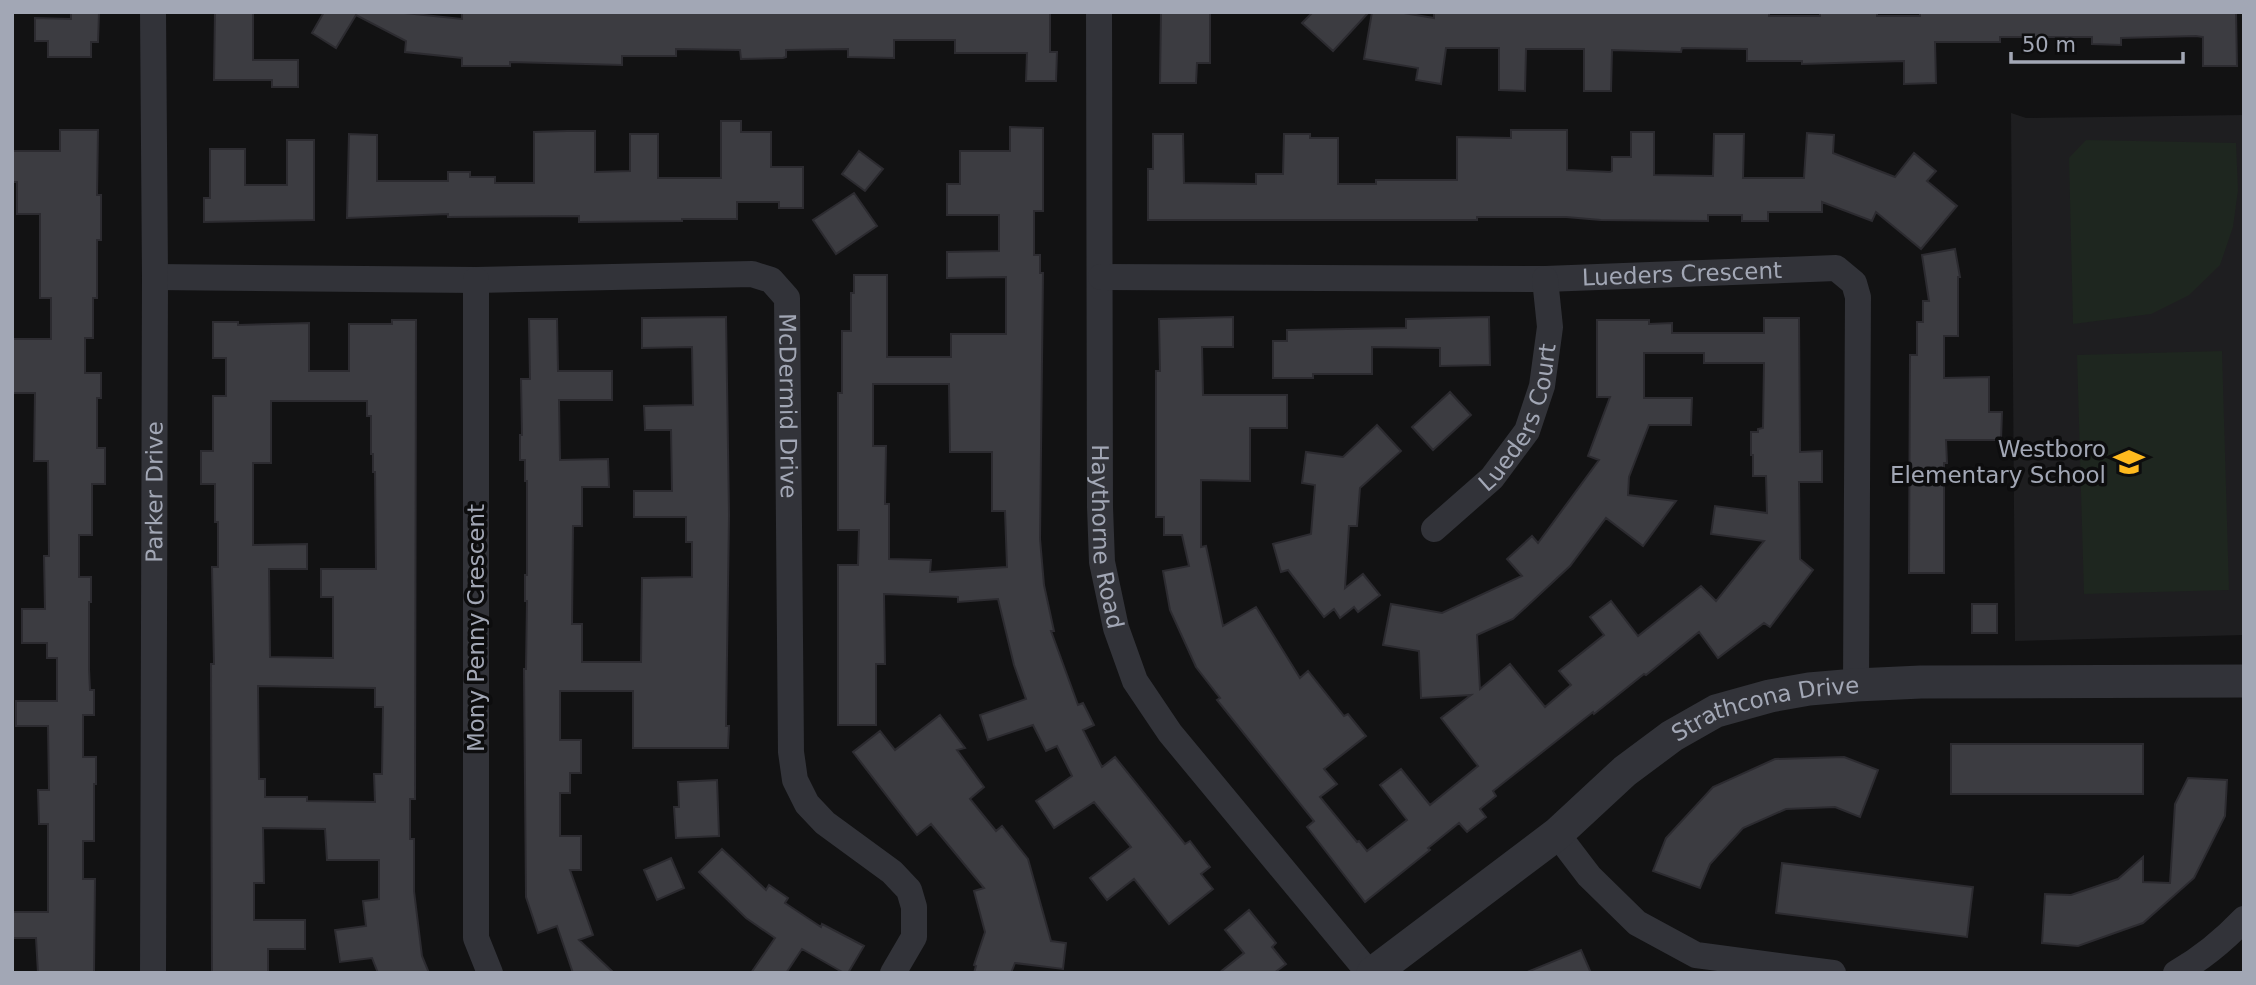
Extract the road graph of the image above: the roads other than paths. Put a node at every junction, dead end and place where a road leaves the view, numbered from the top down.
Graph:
1 (153, 12) edge
2 (1099, 12) edge
3 (155, 277) junction
4 (1101, 277) junction
5 (1545, 279) junction
6 (476, 280) junction
7 (1434, 529) dead end
8 (2244, 681) edge
9 (1856, 685) junction
10 (1557, 834) junction
11 (2244, 919) edge
12 (153, 973) edge
13 (490, 973) edge
14 (893, 973) edge
15 (1371, 973) edge
16 (1833, 973) edge
17 (2176, 973) edge

1 - 3 street, Parker Drive
2 - 4 street, Haythorne Road
3 - 6 street, McDermid Drive
3 - 12 street, Parker Drive
4 - 5 street, Lueders Crescent
4 - 15 street, Haythorne Road
5 - 7 street, Lueders Court
5 - 9 street, Lueders Crescent
6 - 13 street, Mony Penny Crescent
6 - 14 street, McDermid Drive
8 - 9 street, Strathcona Drive
9 - 10 street, Strathcona Drive
10 - 15 street, Strathcona Drive
10 - 16 street
11 - 17 street

